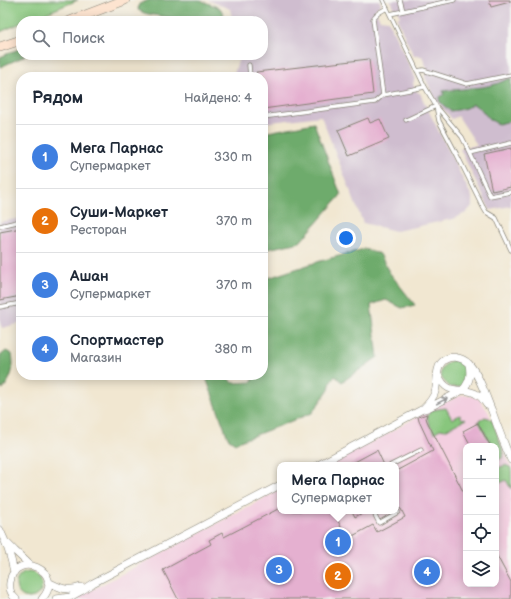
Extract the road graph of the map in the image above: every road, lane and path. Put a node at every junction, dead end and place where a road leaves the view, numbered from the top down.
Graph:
1 (125, 0) edge
2 (383, 0) edge
3 (400, 0) edge
4 (454, 0) edge
5 (388, 8) junction
6 (403, 11) junction
7 (390, 14) junction
8 (83, 16) edge
9 (16, 42) edge
10 (0, 48) edge
11 (249, 65) dead end
12 (417, 70) junction
13 (250, 72) edge
14 (511, 75) edge
15 (425, 87) junction
16 (383, 95) junction
17 (436, 106) junction
18 (268, 116) edge
19 (406, 120) dead end
20 (511, 143) edge
21 (470, 153) junction
22 (511, 192) edge
23 (16, 222) edge
24 (0, 226) edge
25 (511, 250) edge
26 (16, 304) edge
27 (0, 308) edge
28 (469, 364) junction
29 (438, 374) junction
30 (463, 390) junction
31 (421, 410) junction
32 (491, 410) junction
33 (421, 450) dead end
34 (511, 460) edge
35 (324, 462) edge
36 (397, 462) edge
37 (277, 487) edge
38 (374, 514) edge
39 (395, 514) edge
40 (0, 530) edge
41 (6, 541) junction
42 (30, 565) junction
43 (14, 572) junction
44 (48, 582) junction
45 (93, 583) junction
46 (10, 591) junction
47 (45, 597) edge
48 (69, 598) edge
49 (7, 599) edge
50 (16, 599) edge
51 (56, 599) edge

1 - 8 main road
2 - 5 lane
3 - 6 lane
4 - 6 lane
5 - 7 lane
5 - 16 lane
6 - 7 lane
7 - 12 lane
9 - 10 main road
11 - 13 lane
12 - 14 lane
12 - 15 lane
15 - 16 lane
15 - 17 lane
16 - 18 lane
17 - 19 lane
17 - 21 lane
17 - 25 lane
20 - 21 lane
21 - 22 lane
23 - 24 lane
26 - 27 lane
28 - 29 street
28 - 30 street
28 - 32 street
29 - 30 street
29 - 31 street
31 -> 30 street
30 - 32 street
31 - 35 street
32 - 34 street
33 - 36 lane
37 - 45 street
38 - 39 lane
40 - 41 street
41 - 42 street
41 - 43 street
42 - 43 street
42 - 44 street
43 - 46 street
44 - 45 street
44 - 47 street
45 - 48 street
46 - 49 street
46 - 50 street
48 - 51 street

